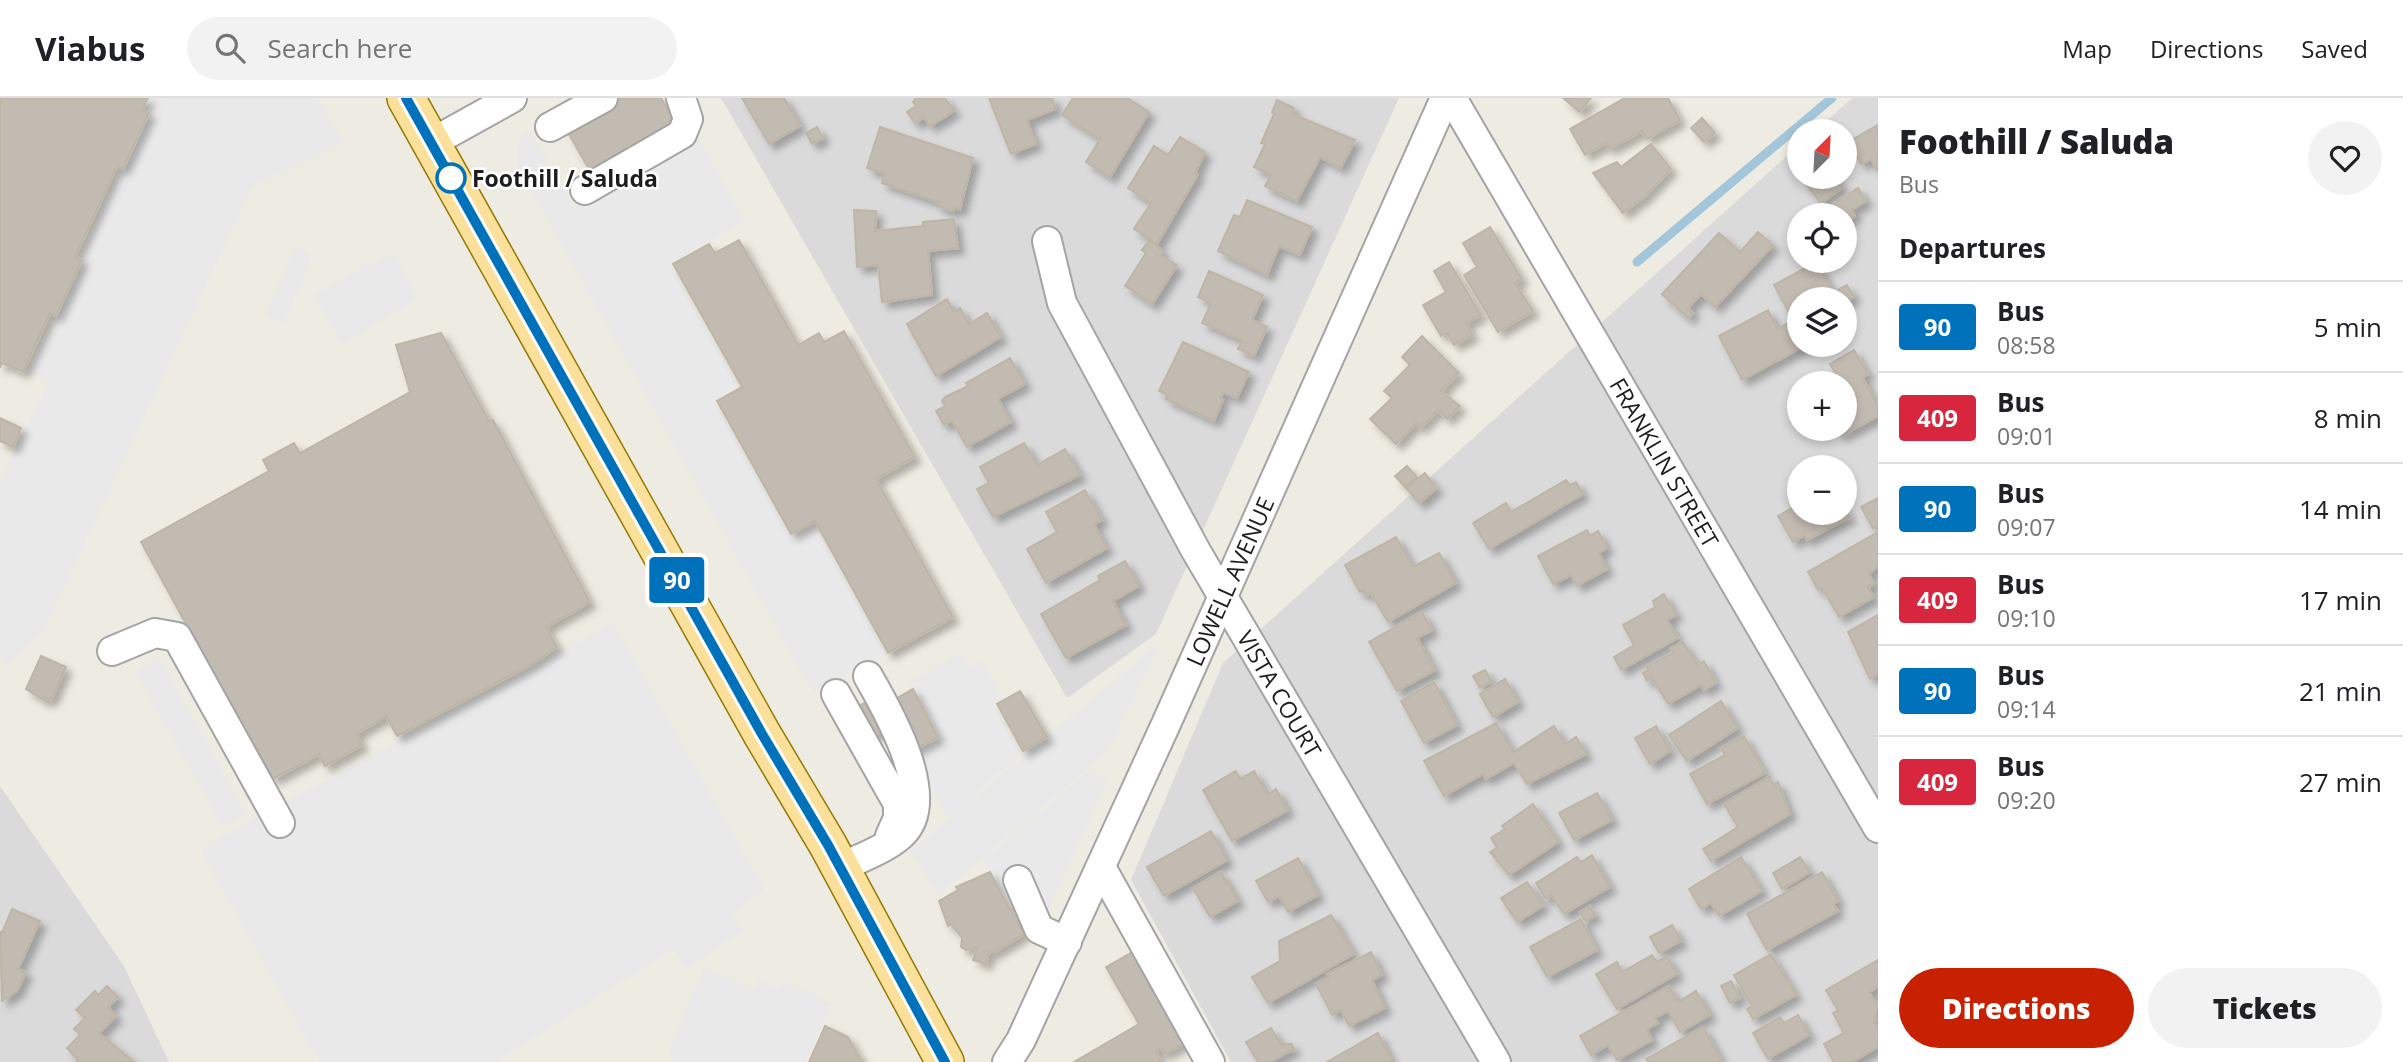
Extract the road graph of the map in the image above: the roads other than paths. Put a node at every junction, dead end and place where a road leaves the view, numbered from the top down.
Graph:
1 (406, 98) edge
2 (512, 98) edge
3 (603, 98) edge
4 (681, 98) edge
5 (1445, 98) edge
6 (1452, 98) edge
7 (550, 127) dead end
8 (431, 143) junction
9 (584, 190) dead end
10 (1047, 241) dead end
11 (1222, 598) junction
12 (112, 651) dead end
13 (867, 676) dead end
14 (836, 694) dead end
15 (280, 823) dead end
16 (1878, 828) edge
17 (883, 847) junction
18 (1101, 867) junction
19 (840, 868) junction
20 (1018, 880) dead end
21 (1067, 942) junction
22 (945, 1062) edge
23 (1007, 1062) edge
24 (1209, 1062) edge
25 (1496, 1062) edge

1 - 8 main road
2 - 8 street
3 - 7 street
4 - 9 street
5 - 11 street, LOWELL AVENUE
6 - 16 street, FRANKLIN STREET
8 - 19 main road
10 - 11 street, VISTA COURT
11 - 18 street, LOWELL AVENUE
11 - 25 street, VISTA COURT
12 - 15 street
13 - 17 street
14 - 17 street
17 - 19 street
18 - 21 street, LOWELL AVENUE
18 - 24 street
19 - 22 main road
20 - 21 street
21 - 23 street, LOWELL AVENUE

